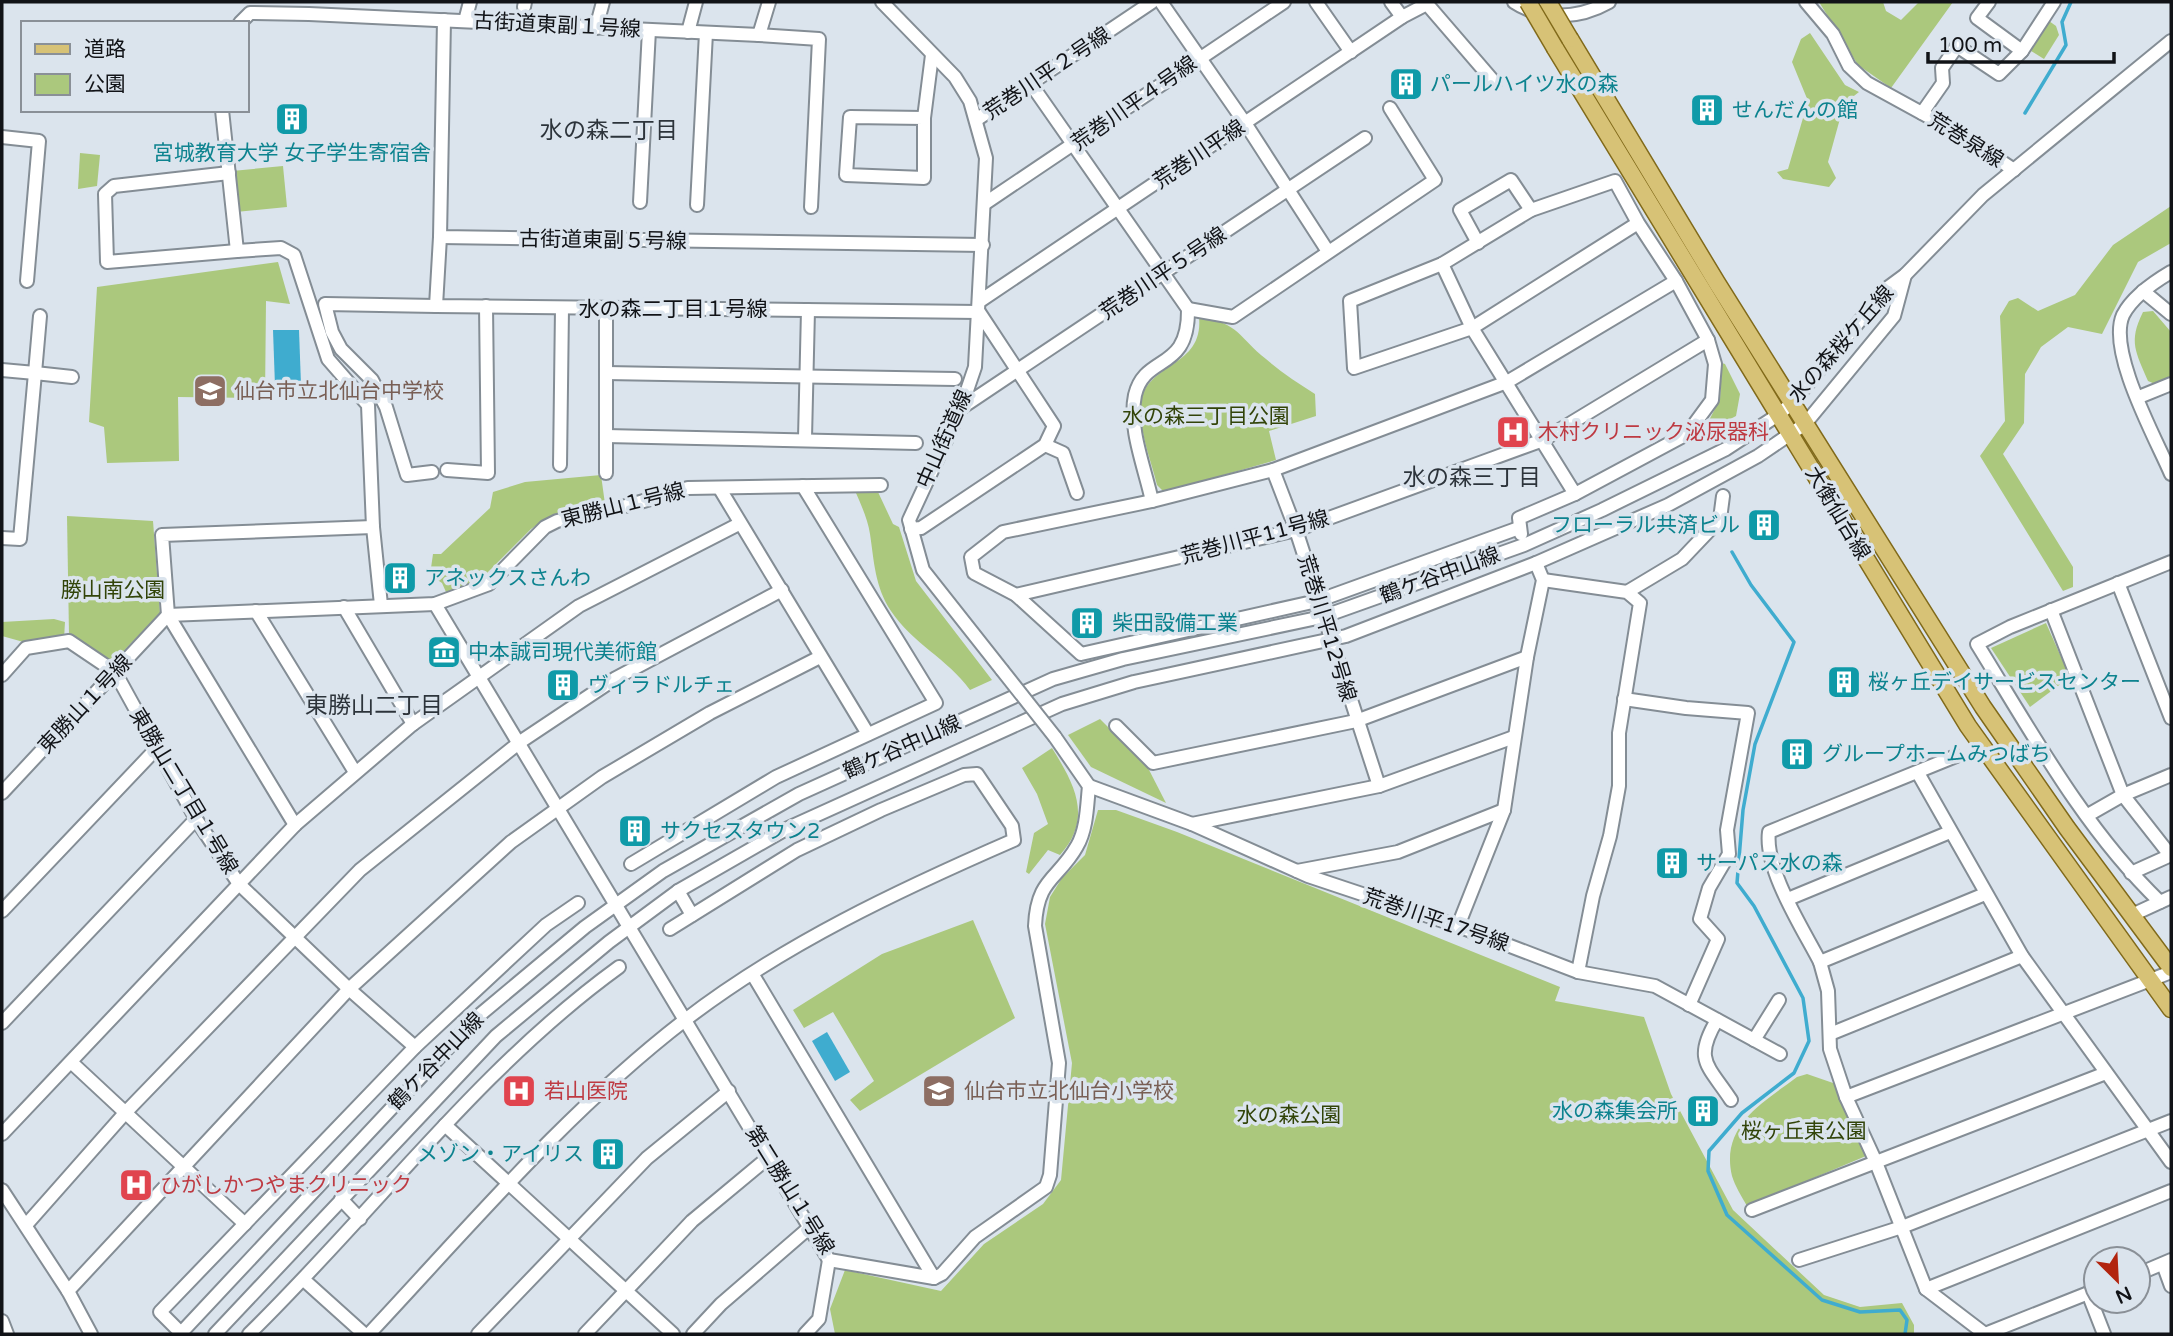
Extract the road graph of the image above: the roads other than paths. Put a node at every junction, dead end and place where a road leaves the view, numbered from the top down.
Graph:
1 (470, 2) edge
2 (603, 2) edge
3 (696, 2) edge
4 (769, 2) edge
5 (882, 2) edge
6 (1152, 2) edge
7 (1161, 2) edge
8 (1284, 2) edge
9 (1316, 2) edge
10 (1391, 2) edge
11 (1514, 2) edge
12 (1528, 2) edge
13 (1548, 2) edge
14 (1609, 2) edge
15 (1806, 2) edge
16 (1989, 2) edge
17 (2054, 2) edge
18 (1402, 17) junction
19 (444, 20) junction
20 (242, 21) edge
21 (465, 21) junction
22 (596, 28) junction
23 (649, 30) junction
24 (688, 32) junction
25 (706, 33) junction
26 (759, 35) junction
27 (2171, 41) edge
28 (2022, 51) junction
29 (1351, 52) junction
30 (932, 55) junction
31 (1199, 58) junction
32 (1494, 83) dead end
33 (1031, 84) junction
34 (1390, 108) dead end
35 (222, 112) edge
36 (1922, 113) junction
37 (924, 118) junction
38 (976, 120) junction
39 (1245, 123) junction
40 (2, 137) edge
41 (1365, 138) dead end
42 (1074, 146) junction
43 (2014, 170) junction
44 (229, 173) junction
45 (1287, 189) junction
46 (640, 202) dead end
47 (984, 204) junction
48 (697, 205) dead end
49 (811, 207) dead end
50 (1117, 209) junction
51 (1531, 211) junction
52 (1639, 223) junction
53 (440, 237) junction
54 (1478, 243) junction
55 (983, 245) junction
56 (1327, 250) junction
57 (237, 251) junction
58 (1442, 264) junction
59 (2171, 272) edge
60 (1162, 274) junction
61 (1905, 275) junction
62 (27, 281) dead end
63 (1676, 281) junction
64 (2143, 291) junction
65 (436, 306) junction
66 (486, 306) junction
67 (980, 306) junction
68 (562, 308) junction
69 (606, 309) junction
70 (1188, 309) junction
71 (808, 310) junction
72 (2171, 314) edge
73 (40, 316) dead end
74 (1472, 328) junction
75 (1708, 340) junction
76 (2, 370) edge
77 (1020, 371) junction
78 (35, 373) junction
79 (606, 373) junction
80 (806, 375) junction
81 (72, 377) dead end
82 (955, 379) dead end
83 (1507, 382) junction
84 (2171, 384) edge
85 (2139, 397) junction
86 (1792, 402) junction
87 (961, 408) junction
88 (1778, 415) junction
89 (1805, 424) junction
90 (1790, 435) junction
91 (606, 436) junction
92 (805, 438) junction
93 (1543, 440) junction
94 (916, 443) dead end
95 (1045, 445) junction
96 (2168, 455) edge
97 (560, 464) dead end
98 (447, 470) dead end
99 (1273, 470) junction
100 (432, 472) dead end
101 (606, 473) dead end
102 (2171, 474) edge
103 (881, 485) dead end
104 (803, 486) junction
105 (720, 489) junction
106 (1077, 493) dead end
107 (1575, 494) junction
108 (1723, 496) dead end
109 (1152, 500) junction
110 (739, 524) junction
111 (373, 527) junction
112 (1519, 528) junction
113 (911, 529) junction
114 (1296, 530) junction
115 (2, 538) edge
116 (1524, 545) junction
117 (2171, 562) edge
118 (1536, 563) junction
119 (1543, 580) junction
120 (2119, 583) junction
121 (782, 590) junction
122 (1627, 592) junction
123 (1016, 595) junction
124 (1317, 601) junction
125 (435, 604) junction
126 (380, 606) junction
127 (344, 607) junction
128 (2051, 610) junction
129 (256, 611) junction
130 (168, 615) junction
131 (1322, 617) junction
132 (1330, 640) junction
133 (820, 657) junction
134 (1527, 657) junction
135 (115, 672) junction
136 (2, 675) edge
137 (478, 675) junction
138 (1624, 699) junction
139 (2171, 718) edge
140 (1356, 721) junction
141 (413, 723) junction
142 (1116, 726) dead end
143 (868, 734) junction
144 (1514, 737) junction
145 (520, 742) junction
146 (157, 748) junction
147 (832, 751) junction
148 (1956, 756) dead end
149 (355, 772) junction
150 (1918, 773) junction
151 (843, 774) junction
152 (2171, 775) edge
153 (1089, 786) junction
154 (1379, 786) junction
155 (872, 789) junction
156 (2, 793) edge
157 (2123, 795) junction
158 (556, 809) junction
159 (881, 810) junction
160 (1504, 810) junction
161 (2088, 815) junction
162 (196, 819) junction
163 (1192, 824) junction
164 (295, 825) junction
165 (786, 829) junction
166 (1950, 832) junction
167 (797, 850) junction
168 (651, 851) junction
169 (2171, 855) edge
170 (631, 864) dead end
171 (663, 871) junction
172 (1297, 871) junction
173 (2131, 873) junction
174 (239, 884) junction
175 (678, 891) junction
176 (1985, 894) junction
177 (1788, 899) junction
178 (2166, 900) edge
179 (578, 902) dead end
180 (615, 904) junction
181 (2, 911) edge
182 (692, 915) junction
183 (2132, 915) junction
184 (547, 924) junction
185 (1458, 926) junction
186 (628, 927) junction
187 (670, 929) dead end
188 (296, 939) junction
189 (563, 944) junction
190 (2022, 956) junction
191 (1820, 962) junction
192 (619, 967) dead end
193 (2171, 970) edge
194 (1578, 972) junction
195 (753, 975) junction
196 (562, 979) junction
197 (2150, 980) junction
198 (349, 989) junction
199 (475, 991) junction
200 (577, 998) junction
201 (1779, 1000) dead end
202 (1689, 1004) junction
203 (489, 1007) junction
204 (2171, 1009) edge
205 (2065, 1015) junction
206 (519, 1016) junction
207 (685, 1020) junction
208 (1717, 1020) junction
209 (2, 1023) edge
210 (535, 1033) junction
211 (1830, 1034) junction
212 (1754, 1040) junction
213 (415, 1047) junction
214 (1780, 1054) dead end
215 (71, 1062) junction
216 (2106, 1073) junction
217 (729, 1091) junction
218 (1846, 1097) junction
219 (1731, 1100) dead end
220 (125, 1113) junction
221 (2171, 1121) edge
222 (446, 1125) junction
223 (2146, 1130) junction
224 (2, 1134) edge
225 (312, 1153) junction
226 (769, 1157) junction
227 (1875, 1160) junction
228 (2171, 1162) edge
229 (183, 1168) junction
230 (331, 1171) junction
231 (511, 1183) junction
232 (2, 1190) edge
233 (2171, 1191) edge
234 (341, 1199) junction
235 (1752, 1210) dead end
236 (360, 1219) junction
237 (245, 1224) junction
238 (26, 1225) junction
239 (810, 1227) junction
240 (1902, 1227) junction
241 (570, 1238) junction
242 (829, 1260) junction
243 (1799, 1260) dead end
244 (2167, 1262) edge
245 (934, 1278) junction
246 (304, 1280) junction
247 (2171, 1286) edge
248 (1926, 1289) junction
249 (626, 1291) junction
250 (68, 1292) junction
251 (2082, 1296) edge
252 (2099, 1315) edge
253 (230, 1319) junction
254 (2, 1321) edge
255 (7, 1334) edge
256 (91, 1334) edge
257 (180, 1334) edge
258 (215, 1334) edge
259 (247, 1334) edge
260 (367, 1334) edge
261 (478, 1334) edge
262 (586, 1334) edge
263 (673, 1334) edge
264 (693, 1334) edge
265 (805, 1334) edge
266 (2104, 1334) edge

1 - 21 street
2 - 22 street
3 - 24 street
4 - 26 street
5 - 30 street, 中山街道線
6 - 33 street, 荒巻川平２号線
7 - 31 street
8 - 31 street, 荒巻川平４号線
9 - 29 street
10 - 18 street
11 - 14 street
12 - 88 main road, 大衡仙台線, bridge
13 - 86 main road, 大衡仙台線, bridge
15 - 36 street, 荒巻泉線
16 - 28 street
17 - 28 street
18 - 29 street, 荒巻川平線
18 - 32 street, 荒巻川平線
19 - 20 street, 古街道東副１号線
19 - 21 street, 古街道東副１号線
19 - 53 street
21 - 22 street, 古街道東副１号線
22 - 23 street, 古街道東副１号線
23 - 24 street, 古街道東副１号線
23 - 46 street
24 - 25 street, 古街道東副１号線
25 - 26 street, 古街道東副１号線
25 - 48 street
26 - 49 street, 古街道東副１号線
27 - 43 street, 荒巻泉線
28 - 36 street
29 - 39 street, 荒巻川平線
30 - 37 street
30 - 38 street, 中山街道線
31 - 39 street
31 - 42 street, 荒巻川平４号線
33 - 38 street, 荒巻川平２号線
33 - 42 street
34 - 56 street
35 - 44 street
36 - 43 street, 荒巻泉線
37 - 37 street
38 - 47 street, 中山街道線
39 - 45 street
39 - 50 street, 荒巻川平線
40 - 62 street
41 - 45 street, 荒巻川平５号線
42 - 47 street, 荒巻川平４号線
42 - 50 street
43 - 61 street, 水の森桜ケ丘線
44 - 57 street
44 - 57 street
45 - 56 street
45 - 60 street, 荒巻川平５号線
47 - 55 street, 中山街道線
50 - 60 street
50 - 67 street, 荒巻川平線
51 - 52 street
51 - 54 street
51 - 54 street
52 - 63 street
52 - 74 street
53 - 55 street, 古街道東副５号線
53 - 65 street
54 - 58 street
55 - 67 street, 中山街道線
56 - 70 street
57 - 111 street
58 - 74 street
58 - 74 street
59 - 64 street
60 - 70 street
60 - 77 street, 荒巻川平５号線
61 - 86 street, 水の森桜ケ丘線
61 - 89 street, 水の森桜ケ丘線
63 - 75 street
63 - 83 street
64 - 72 street
64 - 85 street
65 - 66 street, 水の森二丁目１号線
65 - 100 street, 水の森二丁目１号線
66 - 68 street, 水の森二丁目１号線
66 - 98 street
67 - 71 street, 水の森二丁目１号線
67 - 77 street
67 - 87 street, 中山街道線
68 - 69 street, 水の森二丁目１号線
68 - 97 street
69 - 71 street, 水の森二丁目１号線
69 - 79 street
70 - 109 street
71 - 80 street
73 - 78 street
74 - 83 street
75 - 93 street, 荒巻川平11号線
75 - 107 street
76 - 78 street
77 - 87 street, 荒巻川平５号線
77 - 95 street
78 - 81 street
78 - 115 street
79 - 80 street
79 - 91 street
80 - 82 street
80 - 92 street
83 - 93 street
83 - 99 street
84 - 85 street
85 - 96 street
86 - 88 street, 水の森桜ケ丘線
86 - 89 main road, 大衡仙台線
87 - 113 street, 中山街道線
88 - 90 main road, 大衡仙台線
88 - 116 street, 鶴ケ谷中山線
89 - 90 street, 水の森桜ケ丘線
89 - 183 main road, 大衡仙台線
90 - 118 street, 水の森桜ケ丘線
90 - 197 main road, 大衡仙台線
91 - 92 street
91 - 101 street
92 - 94 street
93 - 107 street
93 - 114 street, 荒巻川平11号線
95 - 106 street
95 - 113 street
96 - 102 street
99 - 109 street
99 - 114 street, 荒巻川平12号線
103 - 104 street, 東勝山１号線
104 - 105 street, 東勝山１号線
104 - 143 street
105 - 110 street
105 - 125 street, 東勝山１号線
107 - 112 street
108 - 122 street
109 - 123 street
110 - 121 street
110 - 137 street
111 - 126 street
111 - 130 street
112 - 116 street
112 - 124 street
113 - 153 street, bridge
114 - 123 street, 荒巻川平11号線
114 - 124 street, 荒巻川平12号線
116 - 131 street, 鶴ケ谷中山線
117 - 120 street
118 - 119 street
118 - 132 street, 水の森桜ケ丘線
119 - 122 street
119 - 134 street
120 - 128 street
120 - 139 street
121 - 133 street
121 - 145 street
122 - 138 street
123 - 124 street
124 - 131 street, 荒巻川平12号線
125 - 126 street, 東勝山１号線
125 - 137 street, 第二勝山１号線
126 - 127 street, 東勝山１号線
127 - 129 street, 東勝山１号線
127 - 141 street
128 - 157 street
128 - 161 street
129 - 130 street, 東勝山１号線
129 - 149 street
130 - 135 street, 東勝山１号線
130 - 164 street
131 - 132 street, 荒巻川平12号線
131 - 151 street, 鶴ケ谷中山線
132 - 140 street, 荒巻川平12号線
132 - 155 street, 水の森桜ケ丘線
133 - 143 street
133 - 158 street
134 - 140 street
134 - 144 street
135 - 136 street
135 - 146 street, 東勝山二丁目１号線
135 - 156 street, 東勝山１号線
137 - 141 street
137 - 145 street, 第二勝山１号線
138 - 194 street
138 - 202 street
140 - 142 street
140 - 154 street, 荒巻川平12号線
141 - 149 street
143 - 147 street
144 - 154 street
144 - 160 street
145 - 158 street, 第二勝山１号線
145 - 188 street
146 - 162 street, 東勝山二丁目１号線
146 - 181 street
147 - 151 street
147 - 168 street
148 - 150 street
149 - 164 street
150 - 166 street
150 - 177 street
151 - 171 street, 鶴ケ谷中山線
152 - 157 street
153 - 163 street, 荒巻川平17号線
153 - 245 street
154 - 163 street
155 - 159 street
155 - 165 street, 水の森桜ケ丘線
157 - 161 street
157 - 169 street
158 - 180 street, 第二勝山１号線
158 - 198 street
159 - 167 street
159 - 195 street
160 - 172 street
160 - 185 street
161 - 173 street
162 - 174 street, 東勝山二丁目１号線
162 - 209 street
163 - 172 street, 荒巻川平17号線
164 - 174 street
165 - 167 street
165 - 175 street, 水の森桜ケ丘線
166 - 176 street
166 - 177 street
167 - 182 street
168 - 170 street
168 - 171 street
169 - 173 street
171 - 180 street, 鶴ケ谷中山線
172 - 185 street, 荒巻川平17号線
173 - 178 street
174 - 188 street, 東勝山二丁目１号線
174 - 215 street
175 - 182 street
175 - 186 street, 水の森桜ケ丘線
176 - 190 street
176 - 191 street
177 - 191 street
178 - 183 street
179 - 184 street
180 - 186 street, 第二勝山１号線
180 - 189 street, 鶴ケ谷中山線
182 - 187 street
183 - 193 main road, 大衡仙台線
184 - 189 street
184 - 199 street
185 - 194 street, 荒巻川平17号線
186 - 196 street, 水の森桜ケ丘線
186 - 207 street, 第二勝山１号線
188 - 198 street, 東勝山二丁目１号線
188 - 220 street
189 - 203 street, 鶴ケ谷中山線
190 - 205 street
190 - 211 street
191 - 211 street
192 - 200 street
193 - 197 street
194 - 202 street, 荒巻川平17号線
195 - 207 street
195 - 245 street
196 - 200 street
196 - 206 street, 水の森桜ケ丘線
197 - 204 main road, 大衡仙台線
197 - 205 street
198 - 213 street, 東勝山二丁目１号線
198 - 229 street
199 - 203 street
199 - 213 street
200 - 210 street
201 - 212 street
202 - 208 street, 荒巻川平17号線
203 - 230 street, 鶴ケ谷中山線
205 - 216 street
205 - 218 street
206 - 210 street
206 - 234 street, 水の森桜ケ丘線
207 - 217 street, 第二勝山１号線
207 - 231 street
208 - 212 street, 荒巻川平17号線
208 - 219 street
210 - 222 street
211 - 218 street
212 - 214 street, 荒巻川平17号線
213 - 225 street
215 - 220 street
215 - 224 street
216 - 223 street
216 - 227 street
217 - 226 street, 第二勝山１号線
217 - 241 street
218 - 227 street
220 - 229 street
220 - 238 street
221 - 223 street
222 - 231 street
222 - 236 street
223 - 228 street
223 - 240 street
225 - 230 street
225 - 237 street
226 - 239 street, 第二勝山１号線
226 - 249 street
227 - 235 street
227 - 240 street
229 - 237 street
229 - 250 street
230 - 257 street, 鶴ケ谷中山線
231 - 241 street
231 - 260 street
232 - 238 street
233 - 248 street
234 - 236 street
234 - 253 street, 水の森桜ケ丘線
236 - 246 street
237 - 257 street
238 - 250 street
239 - 242 street, 第二勝山１号線
239 - 264 street
240 - 243 street
240 - 248 street
241 - 249 street
241 - 261 street
242 - 245 street, 第二勝山１号線
242 - 265 street
244 - 247 street
246 - 259 street
246 - 260 street
248 - 251 street
249 - 262 street
249 - 263 street
250 - 256 street
252 - 266 street
253 - 258 street, 水の森桜ケ丘線
253 - 259 street
254 - 255 street

